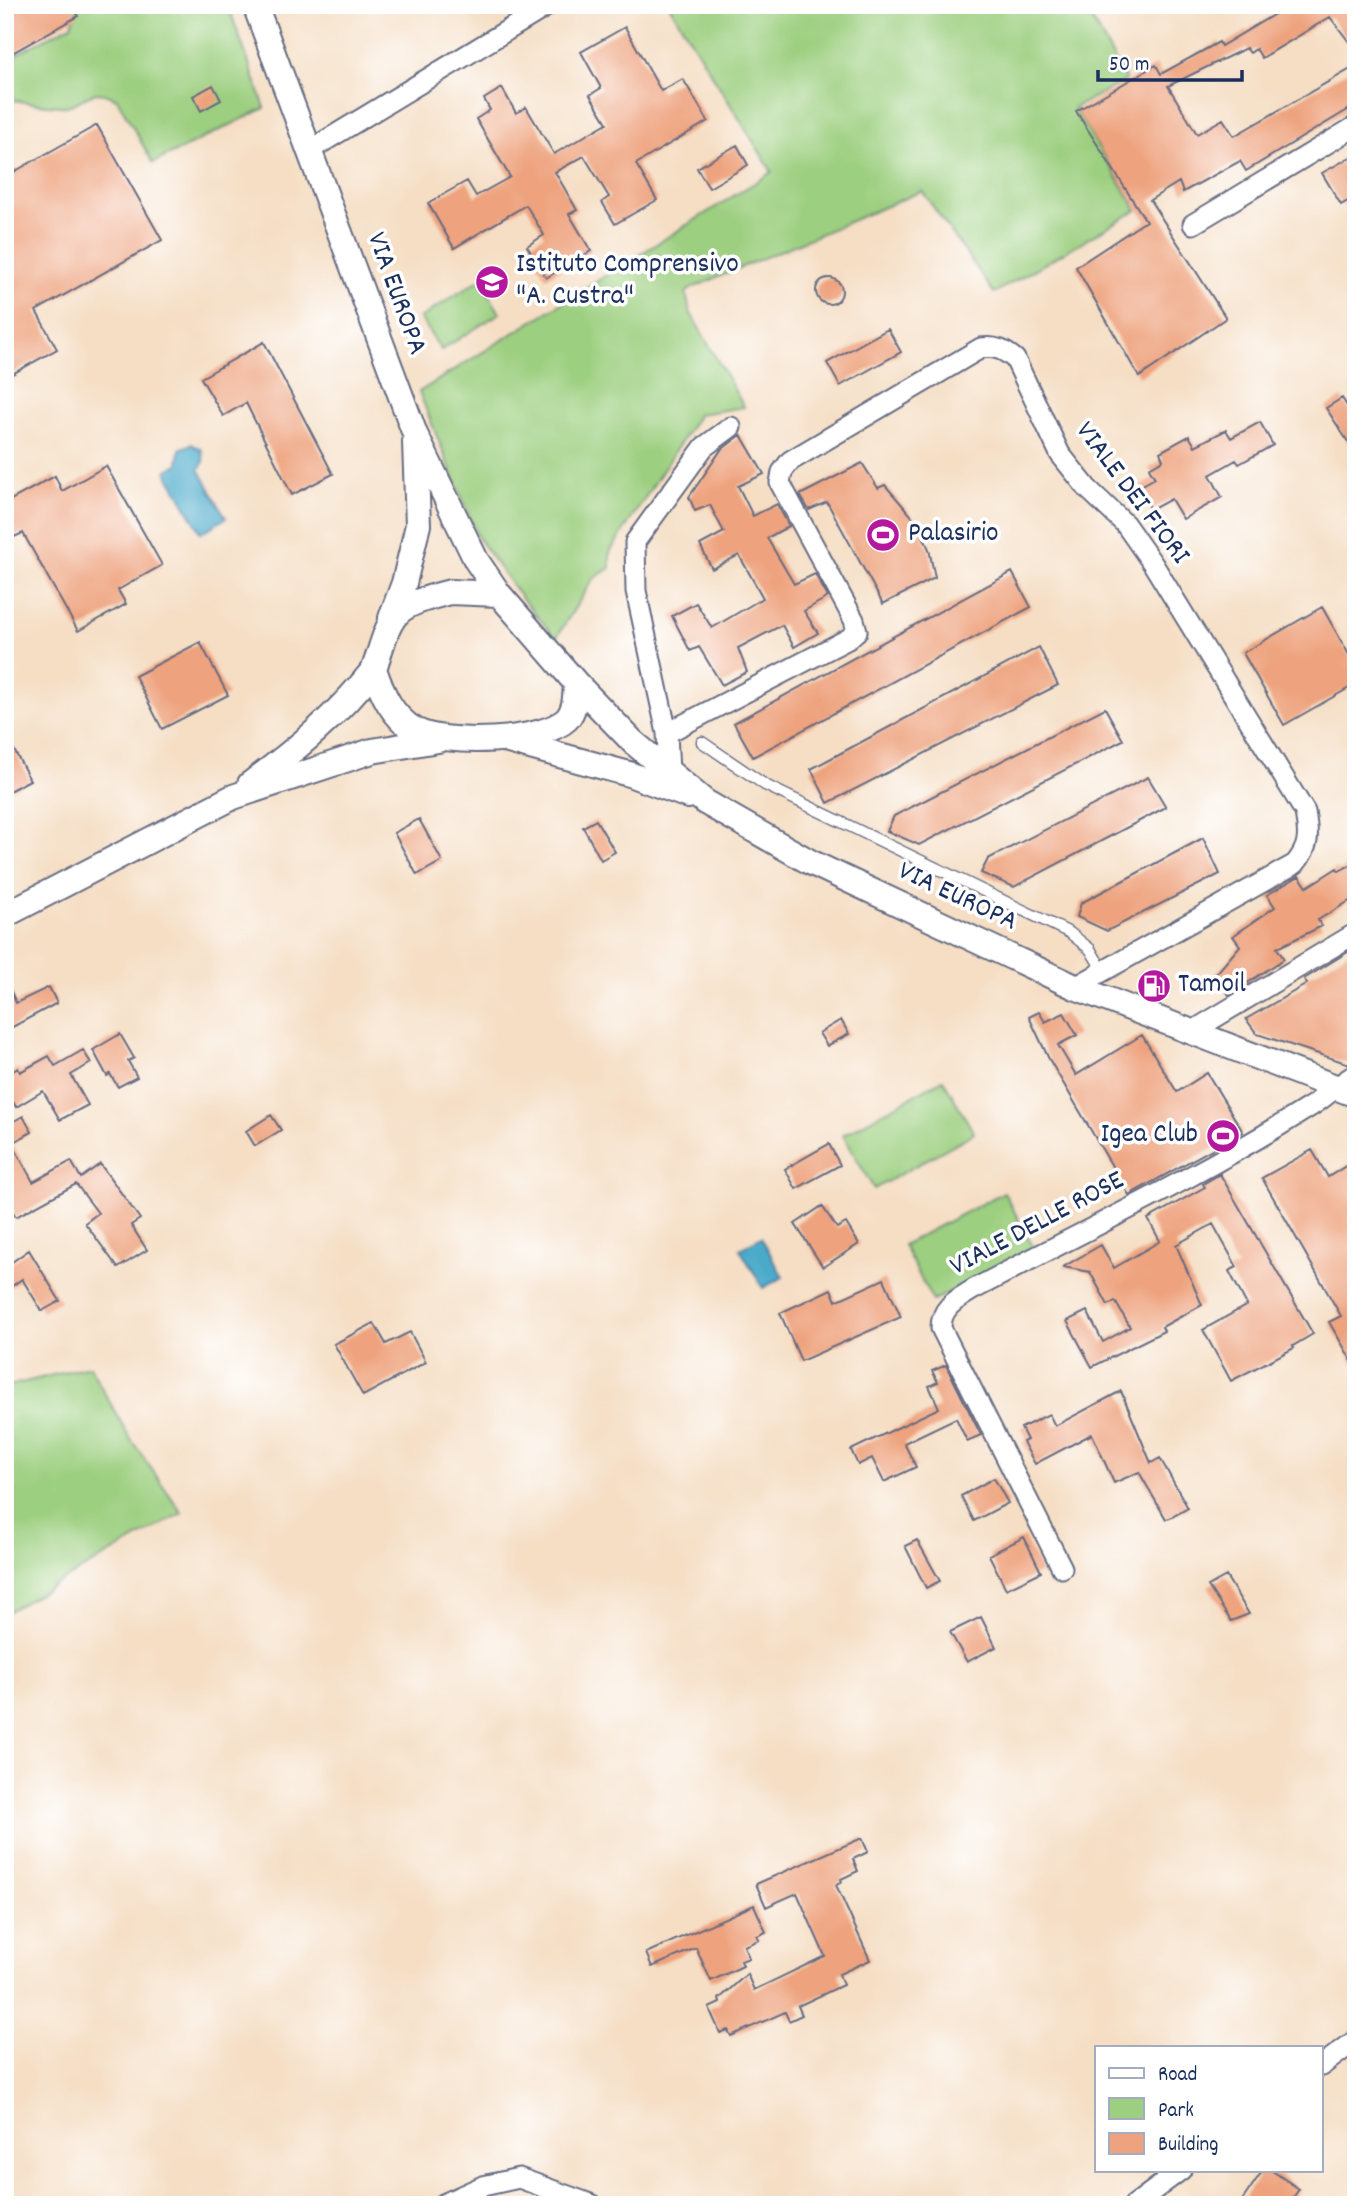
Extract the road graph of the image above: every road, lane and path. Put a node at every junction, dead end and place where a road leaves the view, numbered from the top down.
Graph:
1 (256, 5) edge
2 (549, 5) edge
3 (1356, 126) edge
4 (310, 150) junction
5 (1193, 224) dead end
6 (731, 427) dead end
7 (415, 434) junction
8 (499, 594) junction
9 (390, 621) junction
10 (374, 669) junction
11 (576, 683) junction
12 (667, 733) junction
13 (446, 738) junction
14 (500, 739) junction
15 (702, 742) dead end
16 (669, 772) junction
17 (233, 797) junction
18 (705, 802) junction
19 (5, 915) edge
20 (1356, 933) edge
21 (1103, 971) junction
22 (1075, 987) junction
23 (1191, 1032) junction
24 (1356, 1073) edge
25 (1345, 1091) edge
26 (1062, 1568) dead end
27 (1356, 2040) edge
28 (1322, 2065) edge
29 (1178, 2172) edge
30 (441, 2205) edge
31 (593, 2205) edge
32 (1134, 2205) edge

1 - 4 street, VIA EUROPA
2 - 4 street
3 - 5 street
4 - 7 street, VIA EUROPA
6 - 12 street
7 - 8 street, VIA EUROPA
7 - 9 street
8 - 9 street
8 - 11 street
9 - 10 street
10 - 13 street
10 - 17 street
11 - 14 street
11 - 16 street, VIA EUROPA
12 - 16 street
12 - 21 street, VIALE DEI FIORI
13 - 14 street
13 - 17 street
14 - 18 street
15 - 21 lane
16 - 18 street, VIA EUROPA
17 - 19 street
18 - 22 street, VIA EUROPA
20 - 23 street
21 - 22 street, VIALE DEI FIORI
22 - 23 street, VIA EUROPA
23 - 25 street, VIA EUROPA
24 - 25 street
25 - 26 street, VIALE DELLE ROSE
27 - 28 street
29 - 32 street
30 - 31 street

